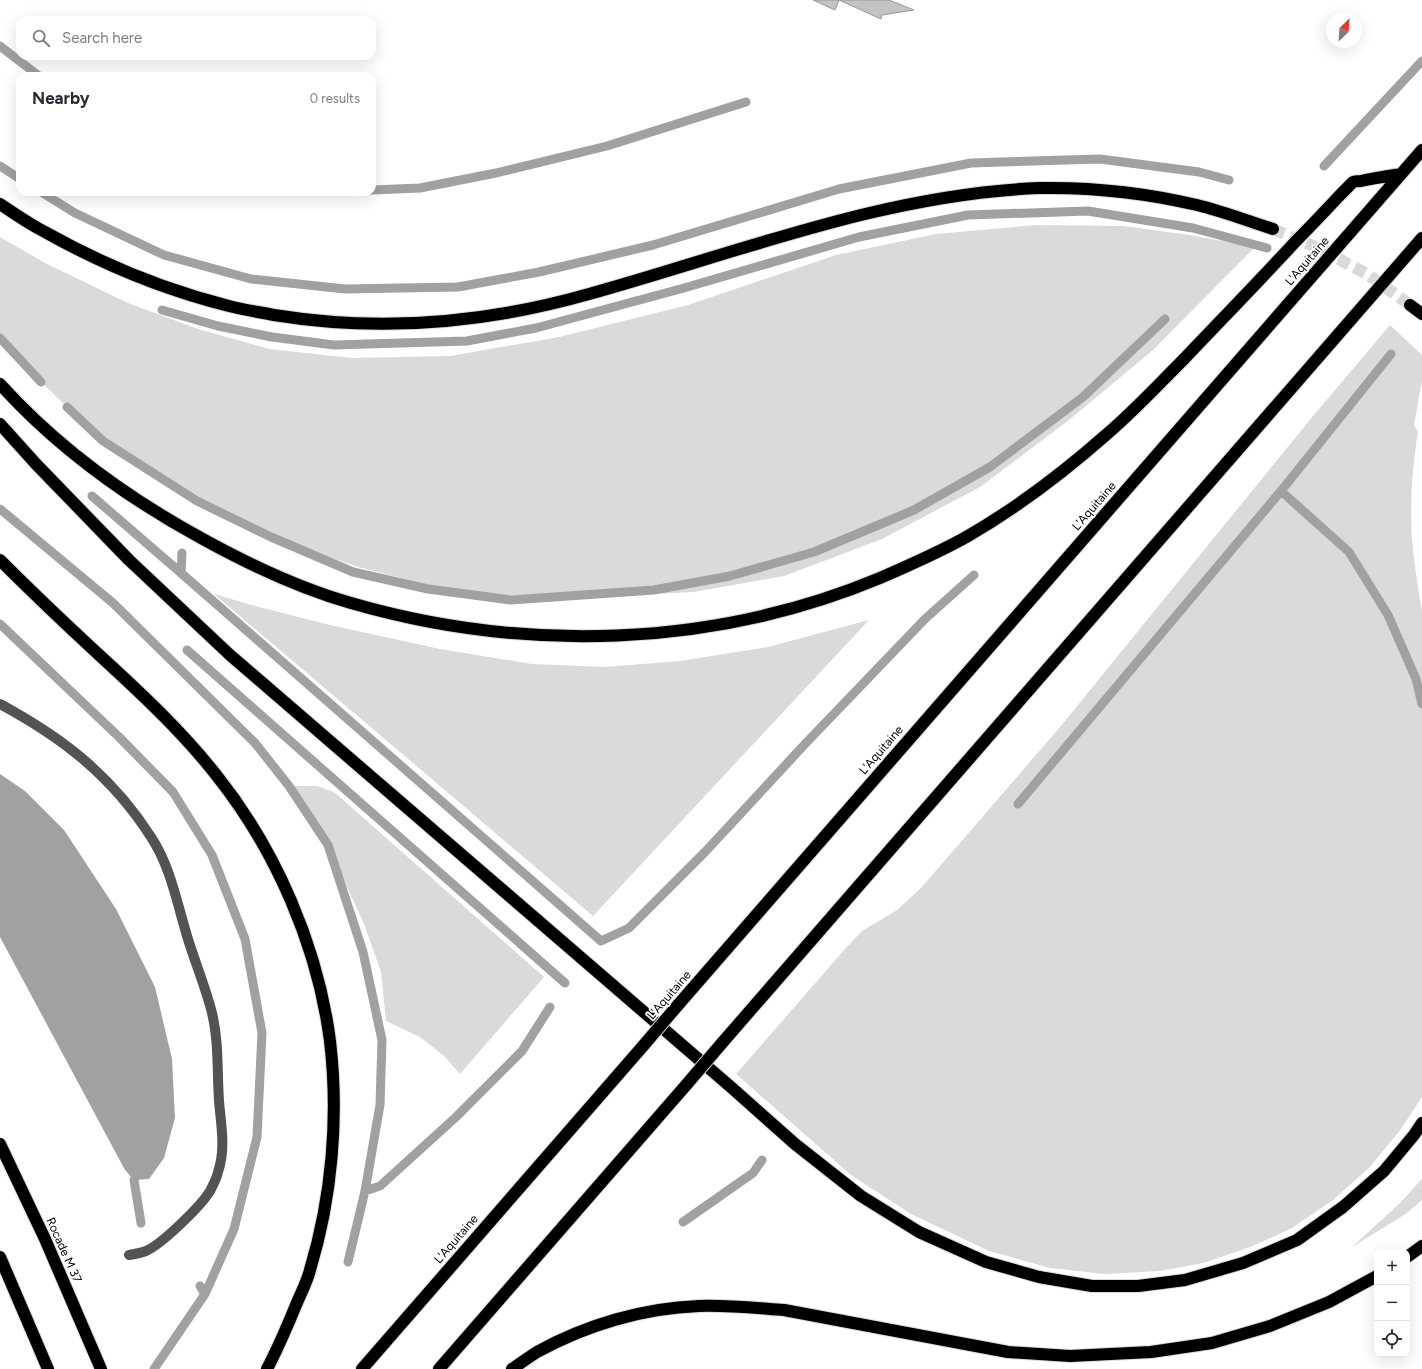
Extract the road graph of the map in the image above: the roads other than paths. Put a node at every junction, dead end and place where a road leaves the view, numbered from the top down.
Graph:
1 (1422, 150) edge
2 (1401, 174) junction
3 (0, 204) edge
4 (1273, 229) tunnel mouth
5 (1422, 238) edge
6 (1410, 305) tunnel mouth
7 (1422, 314) edge
8 (0, 384) edge
9 (0, 424) edge
10 (0, 560) edge
11 (0, 704) edge
12 (1422, 1123) edge
13 (0, 1144) edge
14 (1422, 1246) edge
15 (130, 1255) dead end
16 (1410, 1255) edge
17 (0, 1258) edge
18 (1374, 1278) edge
19 (48, 1369) edge
20 (101, 1369) edge
21 (267, 1369) edge
22 (362, 1369) edge
23 (438, 1369) edge
24 (512, 1369) edge

1 - 2 highway, L'Aquitaine
2 - 8 highway
2 - 22 highway, L'Aquitaine, bridge
3 - 4 highway
5 - 23 highway, bridge
6 - 7 highway
9 - 12 highway
10 - 21 highway
11 - 15 lane
13 - 20 highway, Rocade M 37
14 - 16 highway
17 - 19 highway
18 - 24 highway

